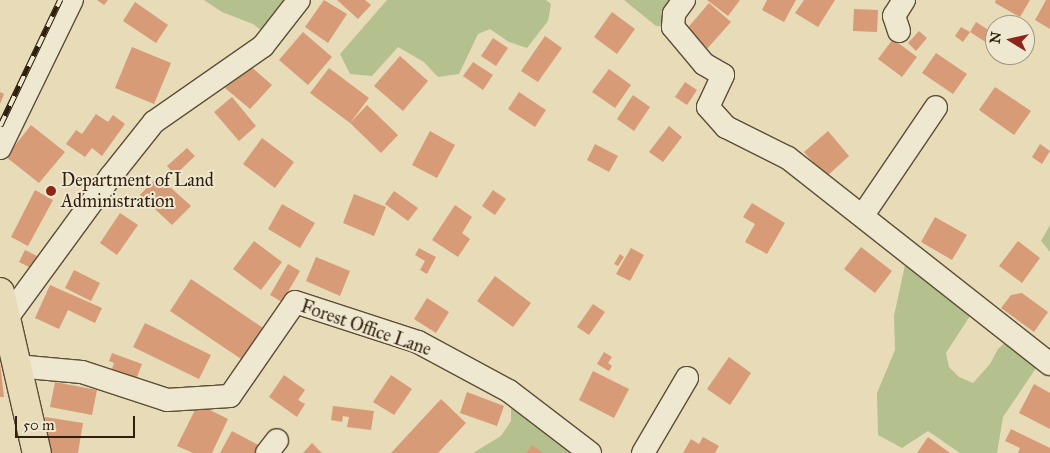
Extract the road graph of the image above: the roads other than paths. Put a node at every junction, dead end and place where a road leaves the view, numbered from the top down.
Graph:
1 (72, 0) edge
2 (299, 0) edge
3 (684, 0) edge
4 (904, 0) edge
5 (899, 31) dead end
6 (936, 106) dead end
7 (0, 148) edge
8 (863, 215) junction
9 (3, 305) edge
10 (1050, 364) edge
11 (16, 366) junction
12 (687, 378) dead end
13 (37, 453) edge
14 (590, 453) edge
15 (643, 453) edge

1 - 7 street
2 - 9 street
3 - 8 street
4 - 5 street
6 - 8 street
8 - 10 street
9 - 11 highway
11 - 13 highway
11 - 14 street, Forest Office Lane
12 - 15 street

